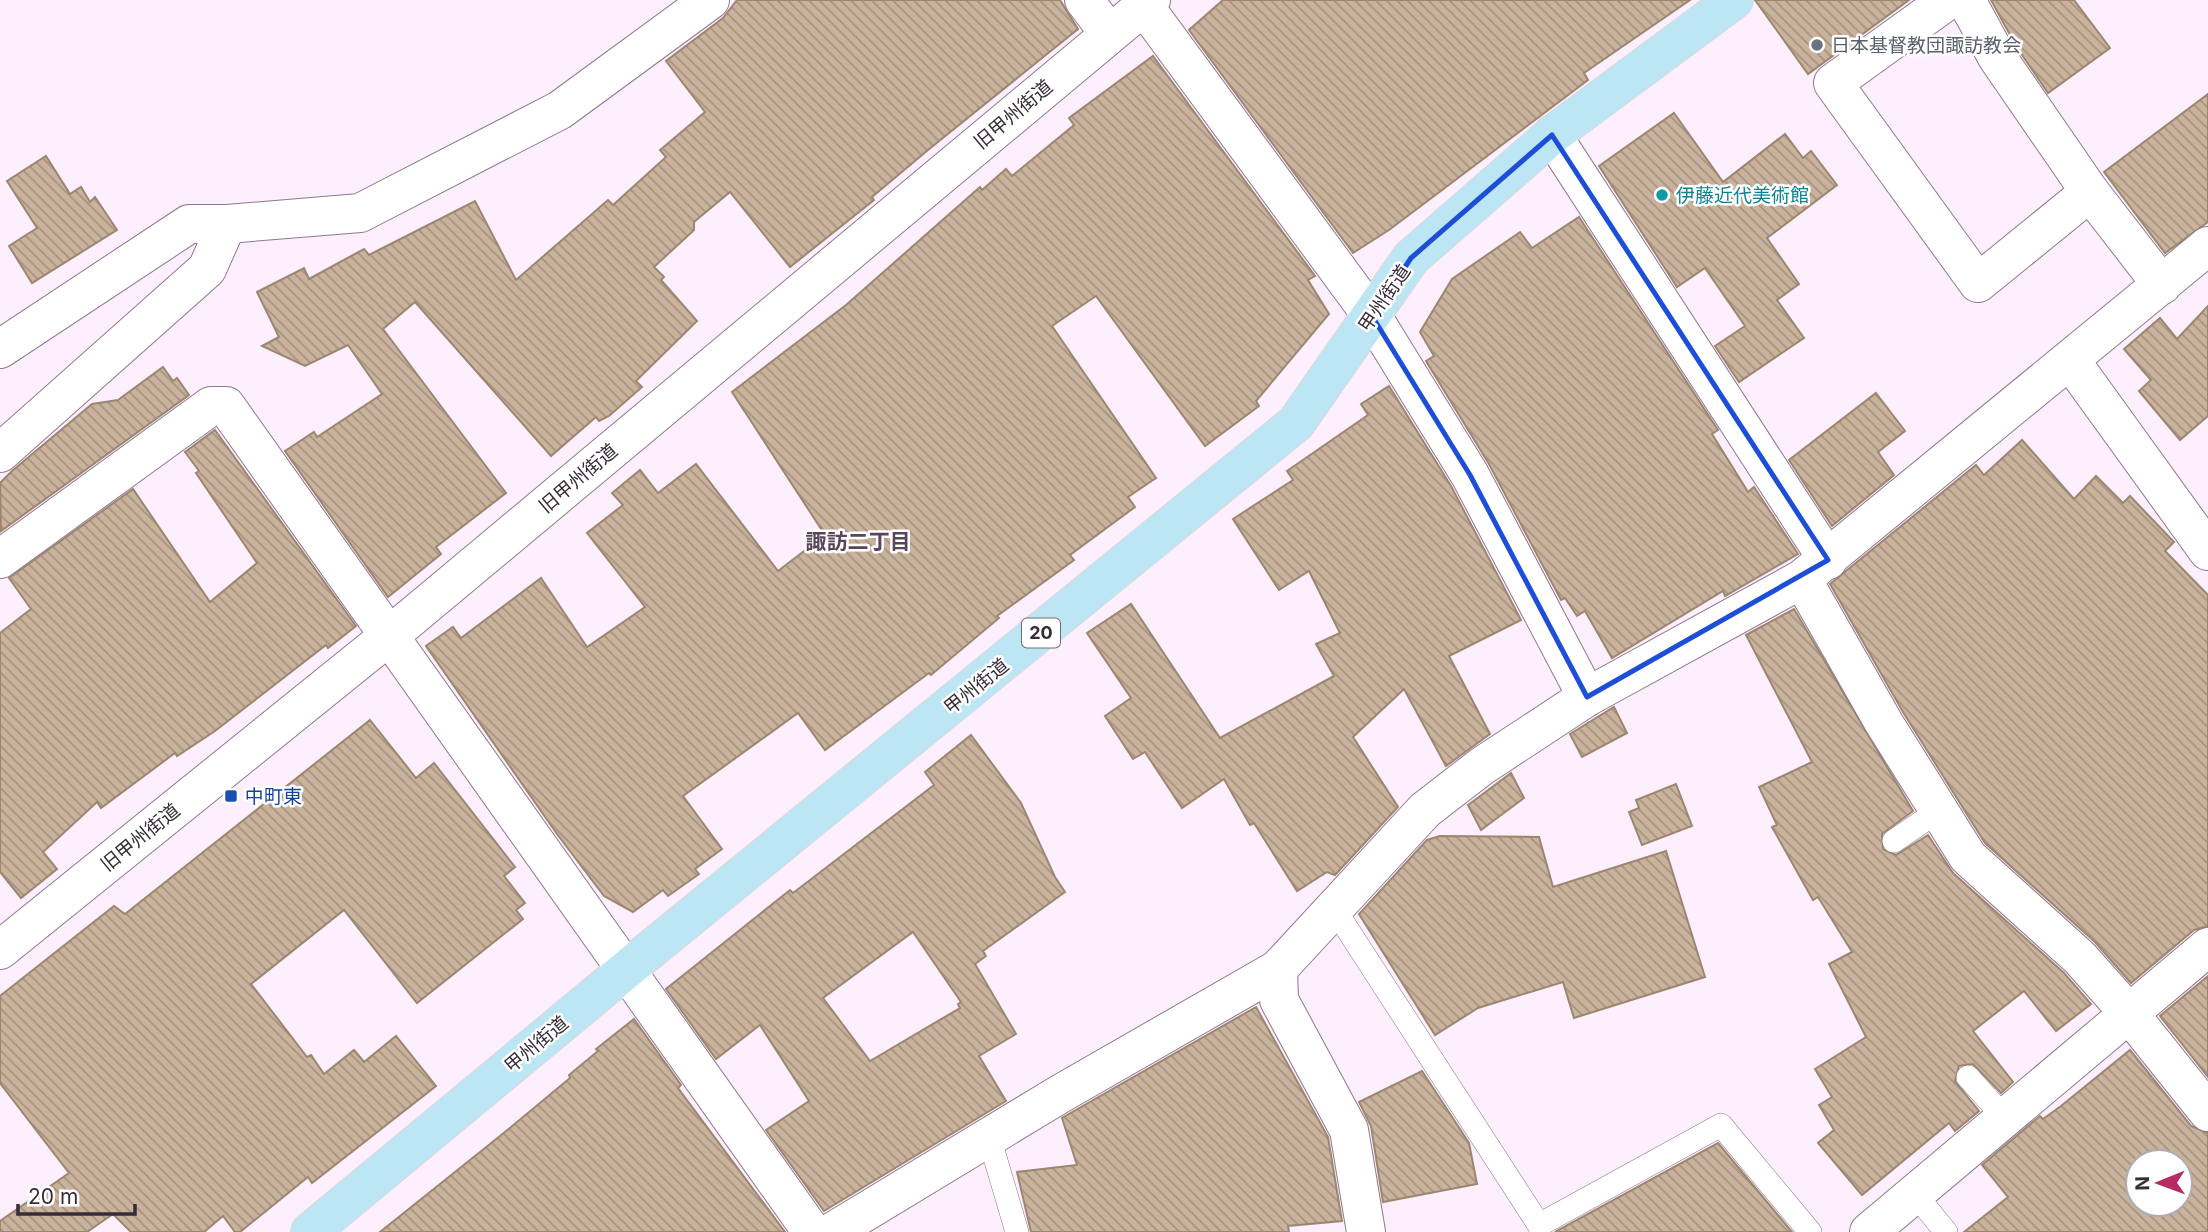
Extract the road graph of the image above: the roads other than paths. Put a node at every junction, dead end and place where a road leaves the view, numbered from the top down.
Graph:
1 (710, 0) edge
2 (1084, 0) edge
3 (1734, 0) edge
4 (1948, 0) edge
5 (1966, 0) edge
6 (1148, 3) edge
7 (1110, 33) junction
8 (1552, 135) junction
9 (2090, 192) junction
10 (227, 224) junction
11 (2208, 247) edge
12 (2162, 285) junction
13 (1372, 316) junction
14 (0, 349) edge
15 (2070, 360) junction
16 (0, 453) edge
17 (2203, 532) edge
18 (0, 559) edge
19 (1815, 570) junction
20 (390, 636) junction
21 (1587, 697) junction
22 (1938, 811) junction
23 (1894, 841) dead end
24 (1333, 907) junction
25 (2208, 947) edge
26 (0, 950) edge
27 (1278, 969) junction
28 (626, 971) junction
29 (2128, 1012) junction
30 (1968, 1077) dead end
31 (2208, 1112) edge
32 (2004, 1117) junction
33 (989, 1137) junction
34 (1914, 1193) junction
35 (310, 1232) edge
36 (811, 1232) edge
37 (832, 1232) edge
38 (1017, 1232) edge
39 (1366, 1232) edge
40 (1810, 1232) edge
41 (1869, 1232) edge
42 (1946, 1232) edge

1 - 10 street
2 - 7 street
3 - 8 highway, 甲州街道 / 20
4 - 9 street
5 - 9 street
6 - 7 street, 旧甲州街道
6 - 13 street
7 - 20 street, 旧甲州街道
8 - 13 highway, 甲州街道 / 20
8 - 19 street
9 - 12 street
10 - 14 street
10 - 16 street
11 - 12 street
12 - 15 street
13 - 21 street
13 - 28 highway, 甲州街道 / 20
15 - 17 street
15 - 19 street
18 - 20 street
19 - 21 street
19 - 22 street
20 - 26 street, 旧甲州街道
20 - 28 street
21 - 24 street
22 - 23 lane
22 - 29 street
24 - 27 street
24 - 40 lane
25 - 29 street
27 - 33 street
27 - 39 street
28 - 35 highway, 甲州街道 / 20
28 - 36 street
29 - 31 street
29 - 32 street
30 - 32 lane
32 - 34 street
33 - 37 street
33 - 38 lane
34 - 41 street
34 - 42 lane

